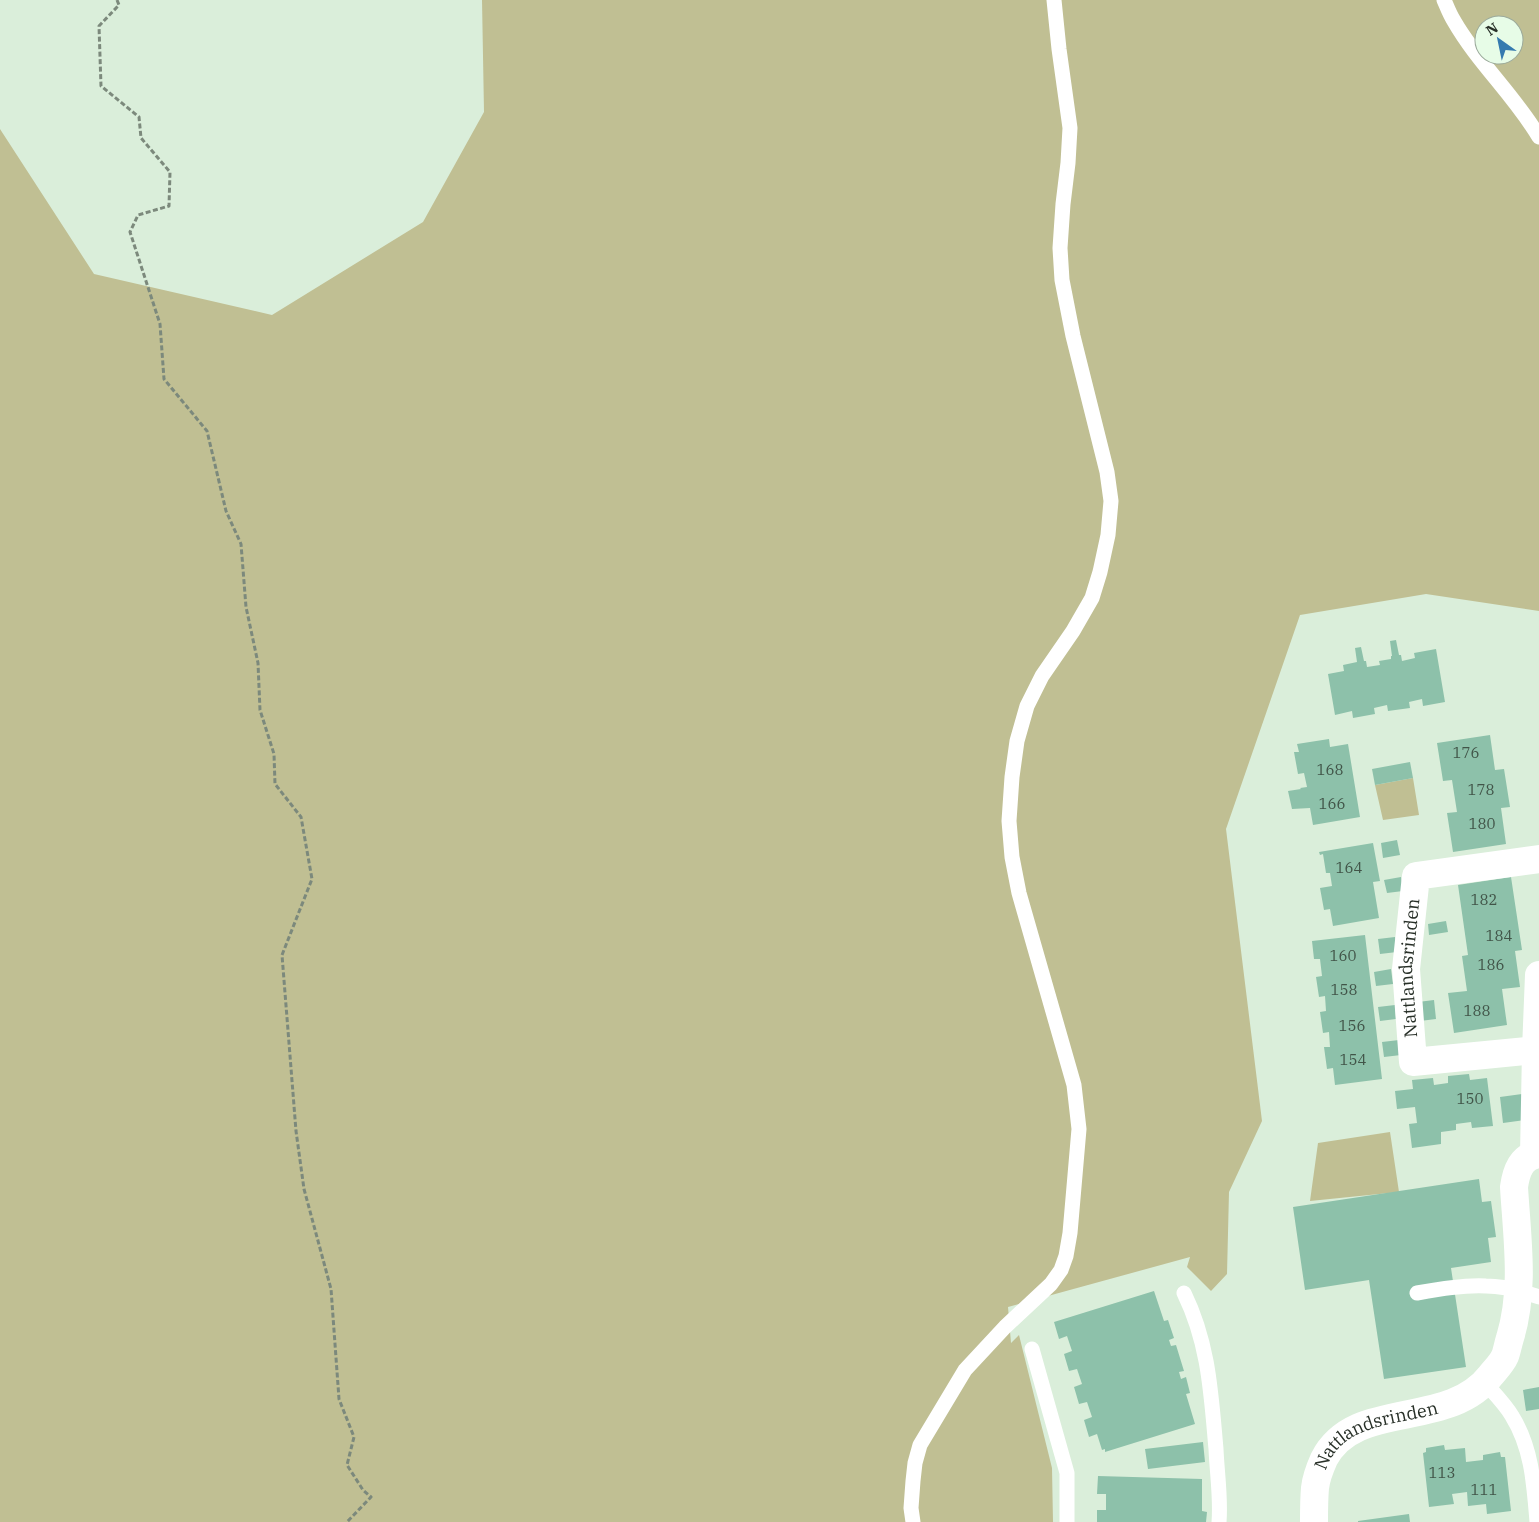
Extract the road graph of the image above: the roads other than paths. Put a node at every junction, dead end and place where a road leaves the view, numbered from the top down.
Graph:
1 (1054, 0) edge
2 (1444, 0) edge
3 (1539, 137) edge
4 (1539, 859) edge
5 (1539, 976) edge
6 (1536, 1050) junction
7 (1537, 1155) edge
8 (1539, 1247) edge
9 (1526, 1287) edge
10 (1417, 1292) dead end
11 (1184, 1293) dead end
12 (1032, 1349) dead end
13 (1485, 1383) junction
14 (913, 1522) edge
15 (1067, 1522) edge
16 (1219, 1522) edge
17 (1314, 1522) edge
18 (1536, 1522) edge

1 - 14 lane
2 - 3 lane
4 - 6 street, Nattlandsrinden
5 - 6 street, Nattlandsrinden
6 - 7 street, Nattlandsrinden
7 - 9 street, Nattlandsrinden
8 - 9 street, Nattlandsrinden
9 - 10 lane
9 - 13 street, Nattlandsrinden
11 - 16 lane
12 - 15 lane
13 - 17 street, Nattlandsrinden
13 - 18 lane

